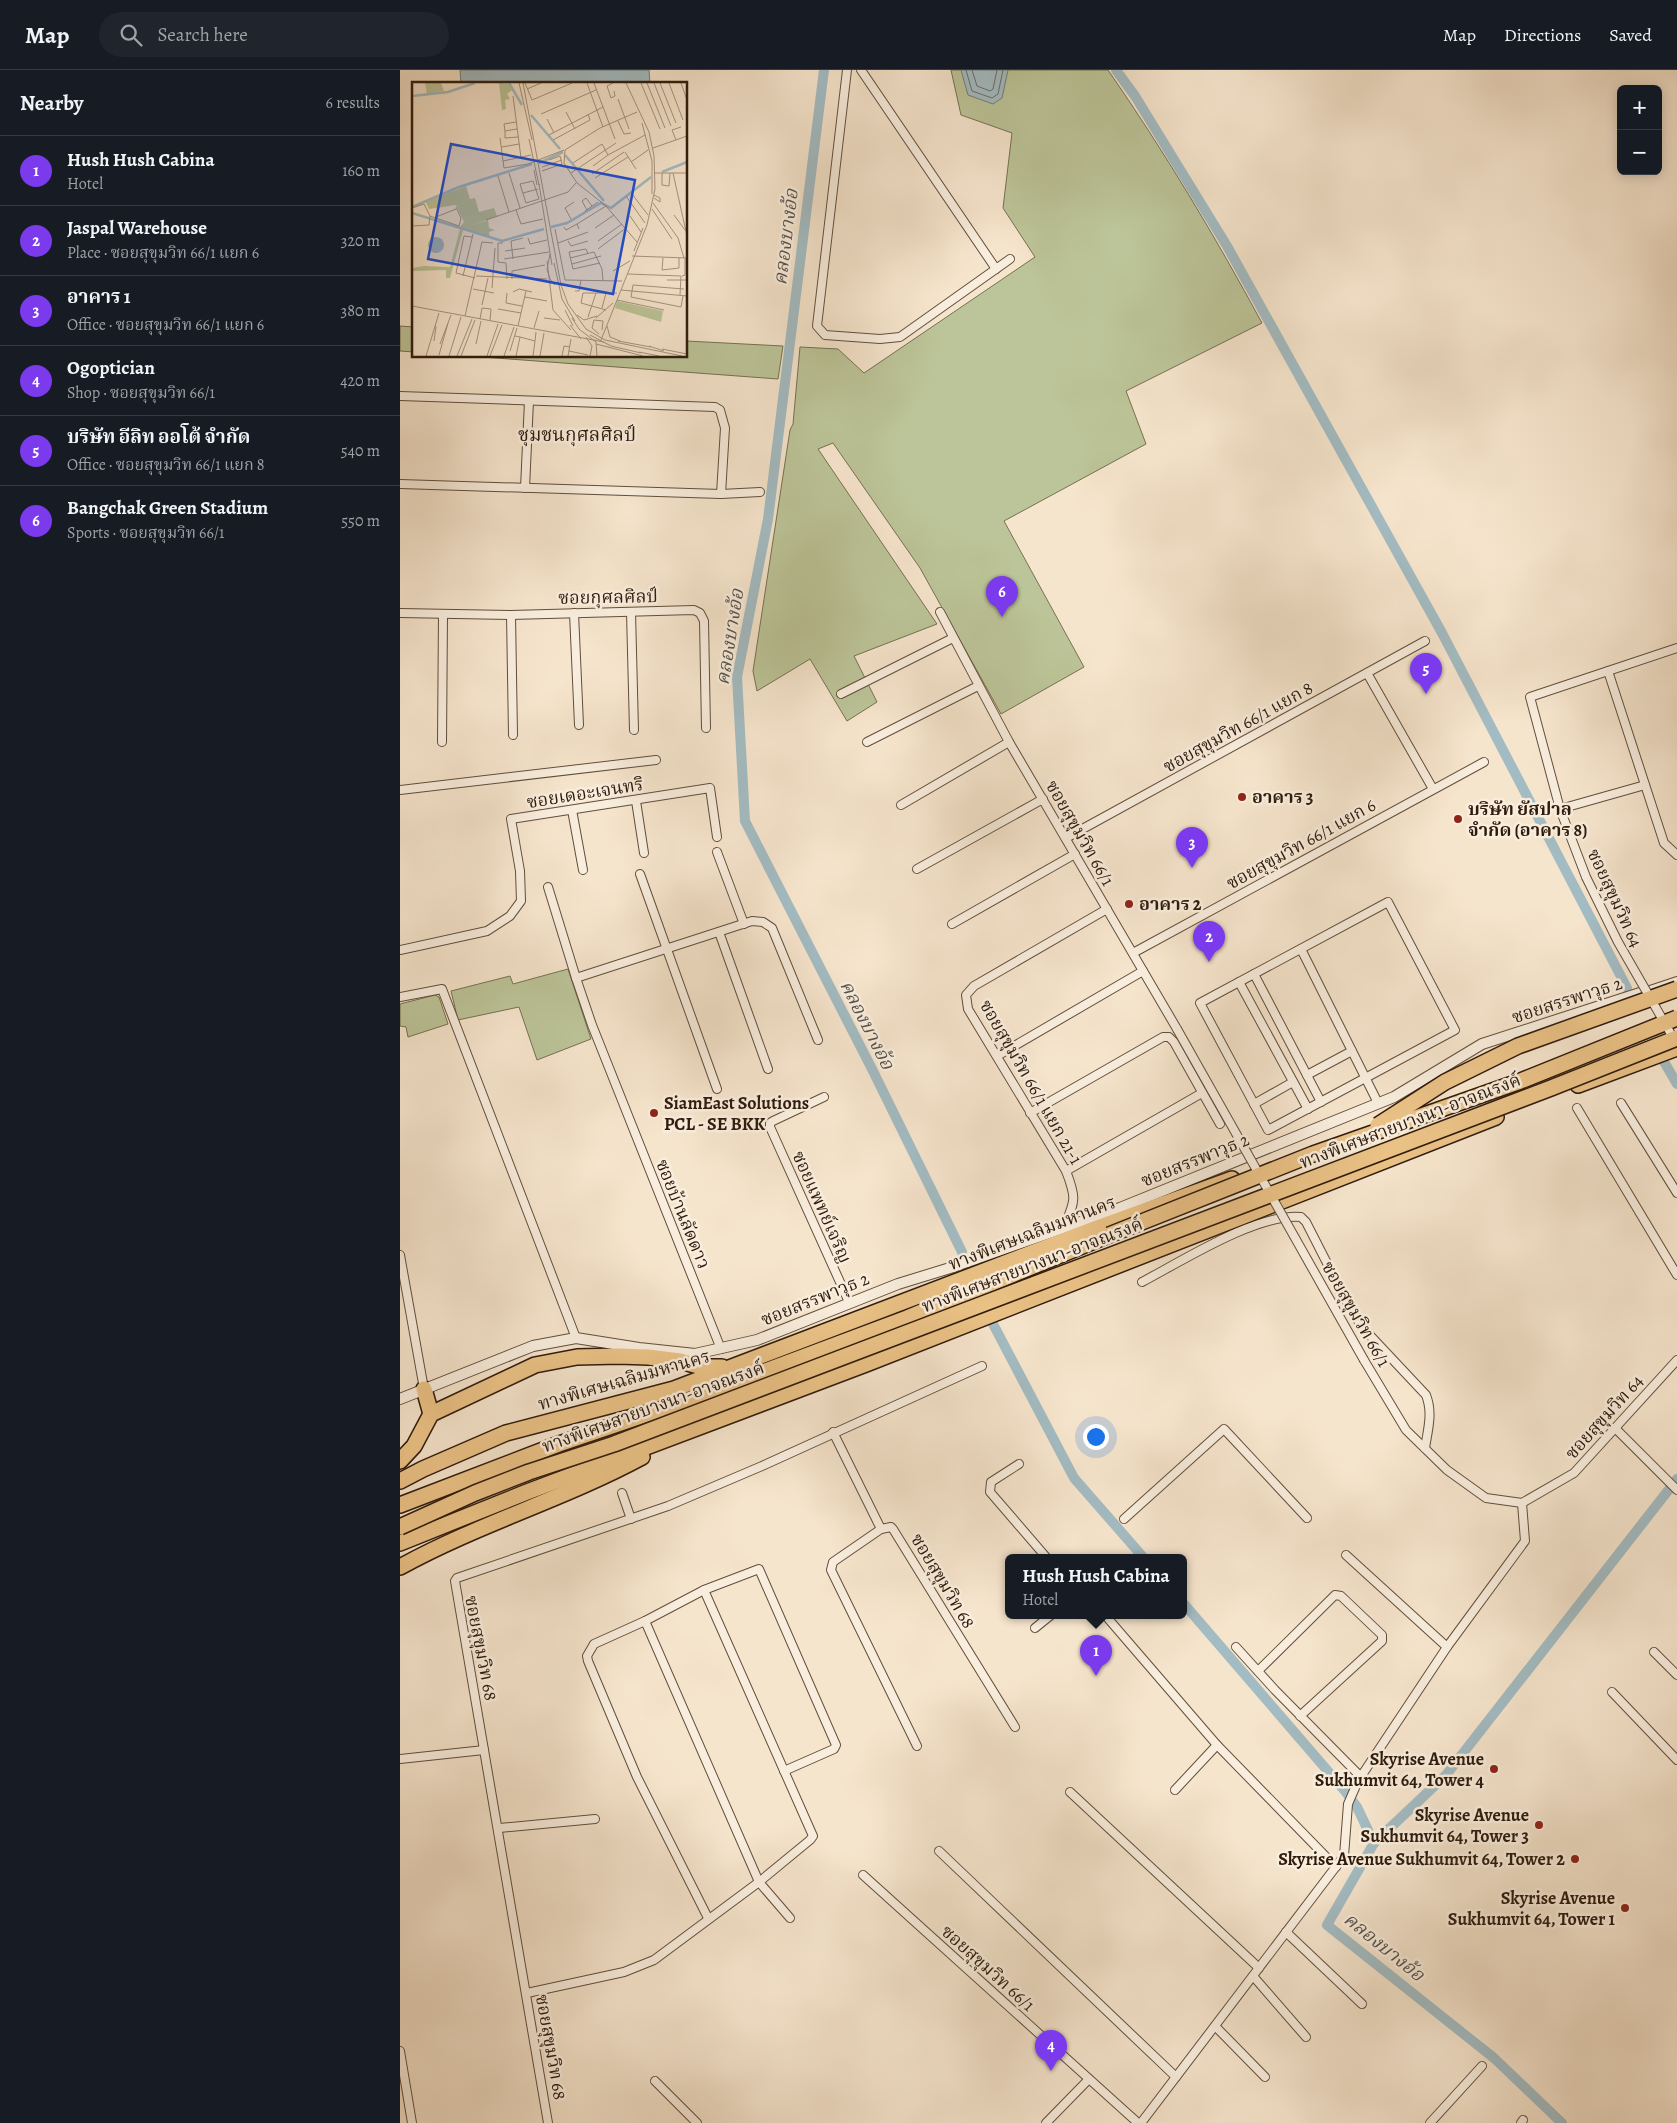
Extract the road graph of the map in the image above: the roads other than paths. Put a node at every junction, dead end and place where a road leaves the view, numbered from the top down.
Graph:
1 (847, 70) edge
2 (861, 70) edge
3 (1010, 259) dead end
4 (996, 270) junction
5 (400, 396) edge
6 (529, 401) junction
7 (400, 484) edge
8 (525, 488) junction
9 (760, 492) dead end
10 (721, 494) junction
11 (631, 612) junction
12 (940, 612) dead end
13 (574, 613) junction
14 (400, 614) edge
15 (443, 614) junction
16 (511, 615) junction
17 (953, 638) junction
18 (1426, 641) dead end
19 (1677, 648) edge
20 (1608, 670) junction
21 (1367, 673) junction
22 (978, 686) junction
23 (841, 694) dead end
24 (579, 725) dead end
25 (706, 728) dead end
26 (634, 730) dead end
27 (513, 735) dead end
28 (442, 742) dead end
29 (867, 742) dead end
30 (1009, 742) junction
31 (656, 760) dead end
32 (1484, 762) dead end
33 (1645, 785) junction
34 (1433, 789) junction
35 (400, 790) edge
36 (1043, 799) junction
37 (636, 801) junction
38 (901, 805) dead end
39 (1560, 809) junction
40 (572, 810) junction
41 (717, 836) dead end
42 (1066, 838) junction
43 (1673, 849) edge
44 (717, 852) dead end
45 (644, 853) dead end
46 (1075, 854) junction
47 (1677, 855) edge
48 (918, 869) dead end
49 (583, 870) dead end
50 (640, 874) dead end
51 (548, 887) dead end
52 (1107, 909) junction
53 (744, 924) junction
54 (952, 924) dead end
55 (719, 932) junction
56 (667, 949) junction
57 (1301, 949) junction
58 (400, 950) edge
59 (1133, 953) junction
60 (1143, 971) junction
61 (1254, 974) junction
62 (576, 978) junction
63 (1677, 981) edge
64 (1239, 982) junction
65 (1677, 989) edge
66 (1640, 993) joint
67 (400, 997) edge
68 (1677, 1018) edge
69 (1677, 1038) edge
70 (818, 1040) dead end
71 (1677, 1046) edge
72 (1352, 1051) junction
73 (997, 1056) junction
74 (768, 1069) dead end
75 (1307, 1075) junction
76 (1366, 1078) junction
77 (1293, 1082) junction
78 (717, 1090) dead end
79 (1202, 1093) junction
80 (824, 1097) dead end
81 (1321, 1102) junction
82 (1378, 1103) junction
83 (1621, 1103) dead end
84 (1254, 1104) junction
85 (1577, 1108) dead end
86 (1308, 1109) junction
87 (1030, 1114) junction
88 (1220, 1124) dead end
89 (1358, 1138) junction
90 (1066, 1171) junction
91 (1677, 1193) edge
92 (1064, 1227) junction
93 (400, 1255) edge
94 (1677, 1275) edge
95 (1142, 1282) dead end
96 (849, 1302) junction
97 (576, 1338) junction
98 (721, 1349) junction
99 (1677, 1360) edge
100 (736, 1366) junction
101 (982, 1366) dead end
102 (424, 1389) junction
103 (400, 1399) edge
104 (431, 1414) junction
105 (698, 1427) junction
106 (1615, 1428) junction
107 (834, 1432) junction
108 (1425, 1448) junction
109 (400, 1461) edge
110 (1019, 1464) dead end
111 (400, 1481) edge
112 (1677, 1490) edge
113 (622, 1493) dead end
114 (1522, 1503) junction
115 (400, 1505) edge
116 (1307, 1518) dead end
117 (631, 1519) junction
118 (1124, 1519) dead end
119 (453, 1521) junction
120 (400, 1527) edge
121 (881, 1529) junction
122 (400, 1543) edge
123 (400, 1553) edge
124 (1043, 1554) edge
125 (1346, 1555) dead end
126 (400, 1567) edge
127 (704, 1590) junction
128 (1045, 1619) edge
129 (1108, 1619) edge
130 (645, 1621) junction
131 (1035, 1628) dead end
132 (1236, 1647) dead end
133 (1447, 1647) junction
134 (1654, 1652) dead end
135 (1258, 1671) junction
136 (1677, 1674) edge
137 (1612, 1692) dead end
138 (1300, 1716) junction
139 (1015, 1727) dead end
140 (1217, 1745) junction
141 (917, 1746) dead end
142 (484, 1750) junction
143 (400, 1759) edge
144 (1677, 1760) edge
145 (784, 1771) junction
146 (1359, 1779) junction
147 (1175, 1790) dead end
148 (1070, 1792) dead end
149 (595, 1819) dead end
150 (499, 1828) junction
151 (939, 1851) dead end
152 (1336, 1867) junction
153 (863, 1874) dead end
154 (759, 1882) junction
155 (708, 1918) junction
156 (790, 1918) dead end
157 (1286, 1932) junction
158 (1259, 1968) junction
159 (1253, 1976) junction
160 (527, 1993) junction
161 (1362, 2004) dead end
162 (1215, 2026) junction
163 (1306, 2037) dead end
164 (400, 2052) edge
165 (1482, 2066) dead end
166 (1265, 2076) dead end
167 (1176, 2077) junction
168 (1089, 2079) junction
169 (656, 2081) dead end
170 (412, 2123) edge
171 (548, 2123) edge
172 (697, 2123) edge
173 (1046, 2123) edge
174 (1139, 2123) edge
175 (1430, 2123) edge

1 - 4 street
2 - 4 street
3 - 4 street
5 - 6 street
6 - 8 street
6 - 10 street
7 - 8 street
8 - 10 street
9 - 10 street
11 - 13 street, ซอยกุศลศิลป์
11 - 25 street, ซอยกุศลศิลป์
11 - 26 street
12 - 17 street, ซอยสุขุมวิท 66/1
13 - 16 street, ซอยกุศลศิลป์
13 - 24 street
14 - 15 street, ซอยกุศลศิลป์
15 - 16 street, ซอยกุศลศิลป์
15 - 28 street
16 - 27 street
17 - 22 street, ซอยสุขุมวิท 66/1
17 - 23 street
18 - 21 street, ซอยสุขุมวิท 66/1 แยก 8
19 - 20 street
20 - 33 street
20 - 39 street, ซอยสุขุมวิท 64
21 - 34 street
21 - 42 street, ซอยสุขุมวิท 66/1 แยก 8
22 - 29 street
22 - 30 street, ซอยสุขุมวิท 66/1
30 - 36 street, ซอยสุขุมวิท 66/1
30 - 38 street
31 - 35 street
32 - 34 street, ซอยสุขุมวิท 66/1 แยก 6
33 - 39 street
33 - 43 street
34 - 59 street, ซอยสุขุมวิท 66/1 แยก 6
36 - 42 street, ซอยสุขุมวิท 66/1
36 - 48 street
37 - 40 street, ซอยเดอะเจนทริ
37 - 41 street, ซอยเดอะเจนทริ
37 - 45 street
39 - 71 street, ซอยสุขุมวิท 64, bridge
40 - 49 street
40 - 58 street, ซอยเดอะเจนทริ
42 - 46 street, ซอยสุขุมวิท 66/1
43 - 47 street
44 - 53 street
46 - 52 street, ซอยสุขุมวิท 66/1
46 - 54 street
50 - 56 street
51 - 62 street, ซอยบ้านลัดดาว
52 - 59 street, ซอยสุขุมวิท 66/1
52 - 73 street, ซอยสุขุมวิท 66/1 แยก 21-1
53 - 55 street
53 - 70 street
55 - 56 street
55 - 74 street
56 - 62 street
56 - 78 street
57 - 61 street
57 - 72 street
57 - 76 street
59 - 60 street, ซอยสุขุมวิท 66/1
60 - 73 street
60 - 108 street, ซอยสุขุมวิท 66/1, bridge
61 - 64 street
61 - 75 street
62 - 98 street, ซอยบ้านลัดดาว
63 - 66 street, ซอยสรรพาวุธ 2
64 - 77 street
64 - 84 street
65 - 89 highway, bridge
66 - 82 street, ซอยสรรพาวุธ 2
67 - 97 street
68 - 89 highway, ทางพิเศษสายบางนา-อาจณรงค์, bridge
68 - 100 highway, ทางพิเศษเฉลิมมหานคร
69 - 120 highway, ทางพิเศษสายบางนา-อาจณรงค์, bridge
71 - 105 highway
72 - 75 street
72 - 76 street
73 - 87 street, ซอยสุขุมวิท 66/1 แยก 21-1
75 - 81 street
76 - 81 street
76 - 82 street
77 - 84 street
77 - 86 street
79 - 87 street
79 - 88 street
79 - 90 street
80 - 96 street, ซอยแพทย์เจริญ
81 - 86 street
82 - 92 street, ซอยสรรพาวุธ 2
83 - 91 street
84 - 86 street
85 - 94 street
87 - 90 street, ซอยสุขุมวิท 66/1 แยก 21-1
89 - 115 highway, ทางพิเศษสายบางนา-อาจณรงค์, bridge
90 - 92 street, ซอยสุขุมวิท 66/1 แยก 21-1
92 - 96 street, ซอยสรรพาวุธ 2
93 - 102 street
95 - 108 street
96 - 98 street, ซอยสรรพาวุธ 2
97 - 98 street, ซอยสรรพาวุธ 2
97 - 102 street, ซอยสรรพาวุธ 2
99 - 106 street, ซอยสุขุมวิท 64
100 - 104 highway
100 - 111 highway, ทางพิเศษเฉลิมมหานคร
101 - 107 street, ซอยสุขุมวิท 68
102 - 103 street, ซอยสรรพาวุธ 2
102 - 104 highway
104 - 109 highway
105 - 119 highway
105 - 126 highway
106 - 112 street
106 - 114 street, ซอยสุขุมวิท 64
107 - 117 street, ซอยสุขุมวิท 68
107 - 121 street
108 - 114 street, ซอยสุขุมวิท 66/1
110 - 124 street
113 - 117 street
114 - 133 street, ซอยสุขุมวิท 66/1
116 - 118 street
117 - 142 street, ซอยสุขุมวิท 68
119 - 122 highway
119 - 123 highway
121 - 139 street, ซอยสุขุมวิท 68
121 - 141 street
125 - 133 street
127 - 130 street
127 - 145 street
127 - 145 street
128 - 131 street
129 - 140 street
130 - 154 street
130 - 155 street
132 - 135 street
133 - 146 street, ซอยสุขุมวิท 66/1
134 - 136 street
135 - 138 street
135 - 138 street
137 - 144 street
138 - 146 street
140 - 147 street
140 - 152 street
142 - 143 street
142 - 150 street, ซอยสุขุมวิท 68
145 - 154 street
146 - 152 street, ซอยสุขุมวิท 66/1
148 - 158 street
149 - 150 street
150 - 160 street, ซอยสุขุมวิท 68
151 - 167 street
152 - 157 street, ซอยสุขุมวิท 66/1
153 - 168 street, ซอยสุขุมวิท 66/1
154 - 155 street
154 - 156 street
155 - 160 street
157 - 158 street, ซอยสุขุมวิท 66/1
157 - 161 street
158 - 159 street, ซอยสุขุมวิท 66/1
159 - 162 street, ซอยสุขุมวิท 66/1
159 - 163 street
160 - 171 street, ซอยสุขุมวิท 68
162 - 166 street
162 - 167 street, ซอยสุขุมวิท 66/1
164 - 170 street
165 - 175 street
167 - 174 street, ซอยสุขุมวิท 66/1
168 - 173 street
168 - 174 street, ซอยสุขุมวิท 66/1
169 - 172 street

